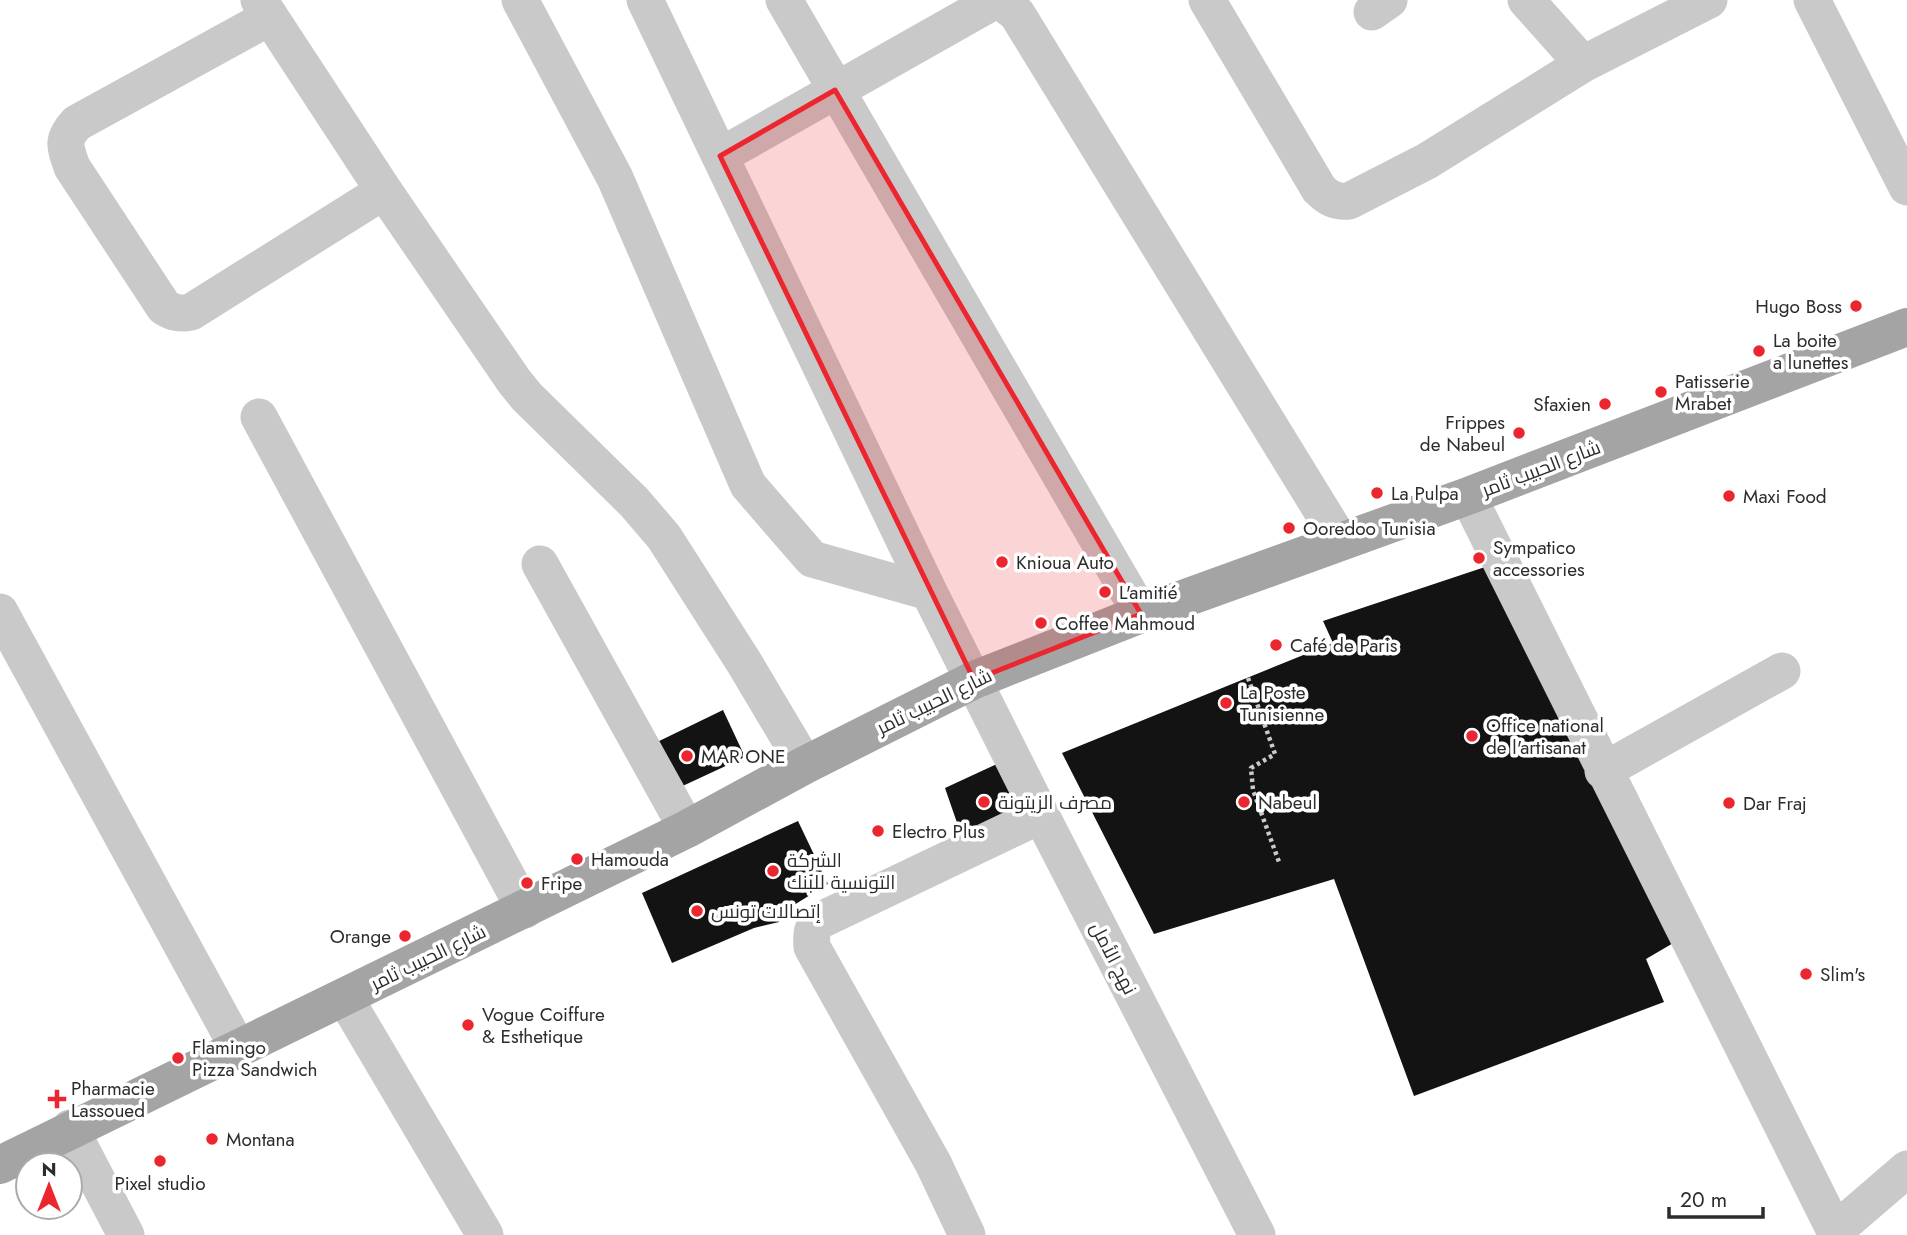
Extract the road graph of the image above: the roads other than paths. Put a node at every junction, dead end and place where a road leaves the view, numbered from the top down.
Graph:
1 (520, 0) edge
2 (645, 0) edge
3 (784, 0) edge
4 (997, 0) edge
5 (1207, 0) edge
6 (1526, 0) edge
7 (1709, 0) edge
8 (1812, 0) edge
9 (264, 8) edge
10 (1583, 64) junction
11 (835, 90) junction
12 (720, 156) junction
13 (1907, 187) edge
14 (384, 191) junction
15 (1907, 327) edge
16 (259, 417) dead end
17 (1468, 496) junction
18 (1341, 542) junction
19 (540, 564) dead end
20 (929, 592) junction
21 (1141, 614) junction
22 (5, 631) edge
23 (1782, 671) dead end
24 (974, 680) junction
25 (805, 765) junction
26 (1603, 771) junction
27 (1041, 815) junction
28 (687, 830) junction
29 (525, 910) junction
30 (345, 998) junction
31 (238, 1048) junction
32 (70, 1129) junction
33 (0, 1164) edge
34 (1907, 1168) edge
35 (1826, 1230) edge
36 (960, 1232) edge
37 (126, 1235) edge
38 (485, 1235) edge
39 (1257, 1235) edge

1 - 20 street
2 - 12 street, نهج الأمل
3 - 11 street
4 - 11 street
4 - 18 street
5 - 10 street
6 - 10 street
7 - 10 street
8 - 13 street
9 - 14 street
9 - 14 street
11 - 12 street
11 - 21 street
12 - 20 street, نهج الأمل
14 - 25 street
15 - 17 main road, شارع الحبيب ثامر
16 - 29 street
17 - 18 main road, شارع الحبيب ثامر
17 - 26 street
18 - 21 main road, شارع الحبيب ثامر
19 - 28 street
20 - 24 street, نهج الأمل
21 - 24 main road, شارع الحبيب ثامر
22 - 31 street
23 - 26 street
24 - 25 main road, شارع الحبيب ثامر
24 - 27 street, نهج الأمل
25 - 28 main road, شارع الحبيب ثامر
26 - 35 street
27 - 36 street
27 - 39 street, نهج الأمل
28 - 29 main road, شارع الحبيب ثامر
29 - 30 main road, شارع الحبيب ثامر
30 - 31 main road, شارع الحبيب ثامر
30 - 38 street
31 - 32 main road, شارع الحبيب ثامر
32 - 33 main road, شارع الحبيب ثامر
32 - 37 street
34 - 35 street

